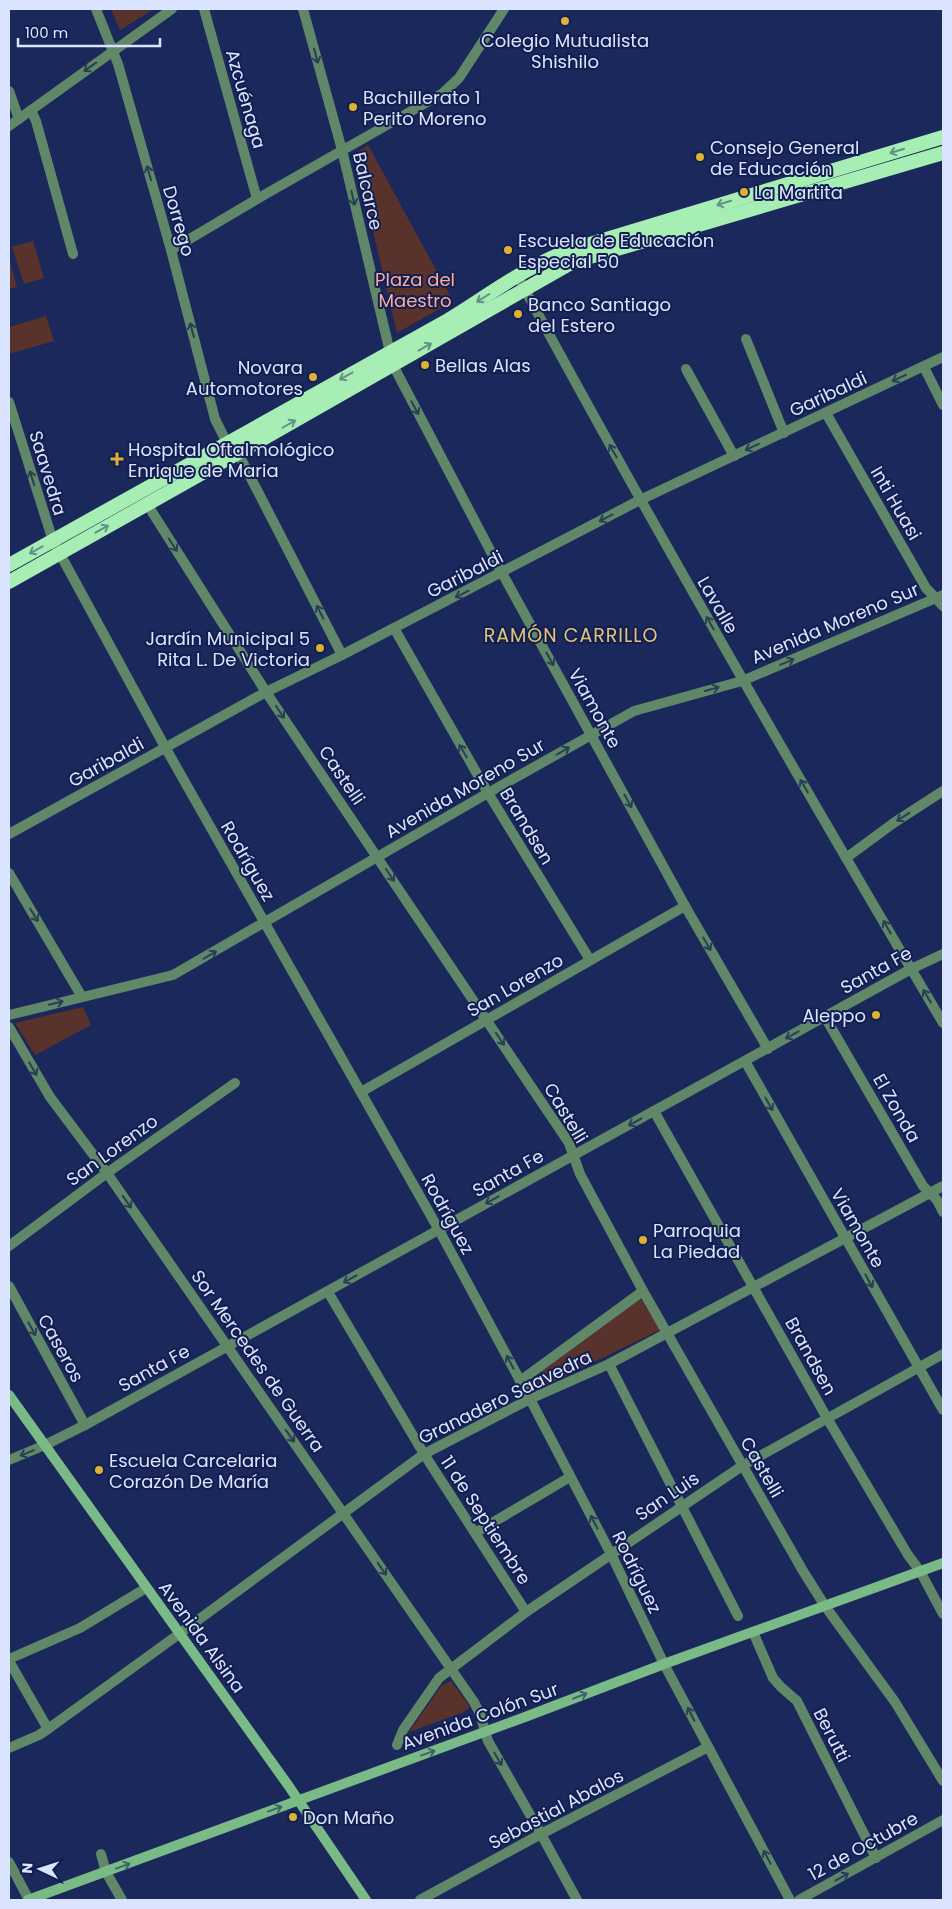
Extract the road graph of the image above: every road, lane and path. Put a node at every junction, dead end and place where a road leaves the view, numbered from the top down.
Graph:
1 (96, 9) edge
2 (172, 9) edge
3 (204, 9) edge
4 (303, 9) edge
5 (504, 9) edge
6 (113, 50) junction
7 (9, 91) edge
8 (30, 110) junction
9 (19, 118) junction
10 (9, 126) edge
11 (943, 137) edge
12 (342, 150) junction
13 (943, 153) edge
14 (257, 199) junction
15 (171, 250) junction
16 (73, 254) dead end
17 (518, 277) junction
18 (525, 290) junction
19 (746, 339) dead end
20 (943, 357) edge
21 (390, 359) junction
22 (924, 367) junction
23 (686, 369) dead end
24 (9, 402) edge
25 (943, 405) edge
26 (826, 413) junction
27 (784, 433) junction
28 (227, 443) junction
29 (238, 454) junction
30 (734, 456) junction
31 (640, 500) junction
32 (147, 504) junction
33 (56, 547) junction
34 (9, 566) edge
35 (502, 573) junction
36 (9, 582) edge
37 (941, 600) edge
38 (394, 628) junction
39 (342, 655) junction
40 (742, 681) junction
41 (266, 692) junction
42 (591, 734) junction
43 (165, 747) junction
44 (943, 791) edge
45 (488, 793) junction
46 (9, 834) edge
47 (378, 856) junction
48 (846, 858) junction
49 (9, 873) edge
50 (685, 906) junction
51 (265, 923) junction
52 (943, 954) edge
53 (590, 960) junction
54 (911, 969) junction
55 (82, 997) junction
56 (9, 1015) edge
57 (825, 1017) junction
58 (488, 1020) junction
59 (943, 1022) edge
60 (9, 1027) edge
61 (768, 1049) junction
62 (745, 1062) junction
63 (235, 1083) dead end
64 (361, 1092) junction
65 (654, 1111) junction
66 (574, 1155) junction
67 (107, 1172) junction
68 (943, 1186) edge
69 (930, 1193) junction
70 (943, 1212) edge
71 (439, 1230) junction
72 (846, 1239) junction
73 (9, 1246) edge
74 (9, 1286) edge
75 (754, 1287) junction
76 (643, 1291) junction
77 (328, 1292) junction
78 (667, 1332) junction
79 (228, 1346) junction
80 (943, 1354) edge
81 (608, 1364) junction
82 (918, 1368) junction
83 (520, 1381) junction
84 (9, 1395) edge
85 (530, 1399) junction
86 (943, 1410) edge
87 (827, 1418) junction
88 (84, 1425) junction
89 (45, 1445) junction
90 (424, 1454) junction
91 (9, 1460) edge
92 (742, 1466) junction
93 (570, 1477) junction
94 (682, 1506) junction
95 (343, 1513) junction
96 (475, 1533) junction
97 (611, 1554) junction
98 (943, 1563) edge
99 (920, 1571) junction
100 (146, 1588) junction
101 (826, 1606) junction
102 (526, 1612) junction
103 (943, 1614) edge
104 (738, 1616) dead end
105 (753, 1632) junction
106 (180, 1634) junction
107 (9, 1660) edge
108 (664, 1664) junction
109 (452, 1668) junction
110 (48, 1729) junction
111 (485, 1732) junction
112 (397, 1745) dead end
113 (708, 1747) junction
114 (9, 1748) edge
115 (943, 1781) edge
116 (298, 1800) junction
117 (943, 1820) edge
118 (541, 1834) junction
119 (101, 1854) dead end
120 (876, 1858) junction
121 (9, 1862) edge
122 (106, 1872) junction
123 (28, 1900) edge
124 (122, 1900) edge
125 (366, 1900) edge
126 (420, 1900) edge
127 (577, 1900) edge
128 (790, 1900) edge
129 (799, 1900) edge

1 - 6 street, Dorrego
2 - 6 street
3 - 14 street, Azcuénaga
4 -> 12 street, Balcarce
5 - 12 street
6 -> 8 street
15 -> 6 street, Dorrego
7 - 9 street
8 - 9 street
8 - 16 street
9 - 10 street
11 -> 17 highway
12 - 14 street
12 -> 21 street, Balcarce
13 - 18 highway
14 - 15 street
28 -> 15 street, Dorrego
17 - 18 street, Lavalle
17 -> 21 highway
21 -> 18 highway
31 -> 18 street, Lavalle
19 - 27 street
20 - 22 street, Garibaldi
21 -> 28 highway
29 -> 21 highway
21 -> 35 street, Viamonte
22 - 25 street
22 -> 26 street, Garibaldi
23 - 30 street
33 -> 24 street, Saavedra
26 - 27 street, Garibaldi
26 - 37 street, Inti Huasi
27 -> 30 street, Garibaldi
28 - 33 highway
29 - 32 highway
39 -> 29 street
30 - 31 street, Garibaldi
31 -> 35 street, Garibaldi
40 -> 31 street, Lavalle
33 -> 32 highway
32 -> 41 street, Castelli
33 -> 34 highway
33 - 36 highway
33 - 43 street, Rodríguez
35 -> 38 street, Garibaldi
35 -> 42 street, Viamonte
40 -> 37 street, Avenida Moreno Sur
38 - 39 street, Garibaldi
45 -> 38 street, Brandsen
39 - 41 street, Garibaldi
42 -> 40 street, Avenida Moreno Sur
48 -> 40 street, Lavalle
41 - 43 street, Garibaldi
41 -> 47 street, Castelli
45 -> 42 street, Avenida Moreno Sur
42 -> 50 street, Viamonte
43 - 46 street, Garibaldi
43 - 51 street, Rodríguez
44 -> 48 street
45 - 47 street, Avenida Moreno Sur
45 - 53 street, Brandsen
47 - 51 street, Avenida Moreno Sur
47 -> 58 street, Castelli
54 -> 48 street, Lavalle
49 -> 55 street
50 - 53 street, San Lorenzo
50 -> 61 street, Viamonte
55 -> 51 street, Avenida Moreno Sur
51 - 64 street, Rodríguez
52 - 54 street, Santa Fe
53 - 58 street, San Lorenzo
54 - 57 street, Santa Fe
59 -> 54 street, Lavalle
56 -> 55 street, Avenida Moreno Sur
57 -> 61 street, Santa Fe
57 - 69 street, El Zonda
58 - 64 street, San Lorenzo
58 -> 66 street, Castelli
60 -> 67 street, Sor Mercedes de Guerra
61 - 62 street, Santa Fe
62 - 65 street, Santa Fe
62 -> 72 street, Viamonte
63 - 67 street, San Lorenzo
64 - 71 street, Rodríguez
65 -> 66 street, Santa Fe
65 - 75 street, Brandsen
66 -> 71 street, Santa Fe
66 - 76 street, Castelli
67 - 73 street, San Lorenzo
67 -> 79 street, Sor Mercedes de Guerra
68 - 69 street, Granadero Saavedra
69 - 70 street, El Zonda
69 - 72 street, Granadero Saavedra
71 -> 77 street, Santa Fe
83 -> 71 street, Rodríguez
72 - 75 street, Granadero Saavedra
72 -> 82 street, Viamonte
74 -> 88 street, Caseros
75 - 78 street, Granadero Saavedra
75 - 87 street, Brandsen
76 - 78 street, Castelli
76 - 83 street, Granadero Saavedra
77 - 79 street, Santa Fe
77 - 90 street, 11 de Septiembre
78 - 81 street, Granadero Saavedra
78 - 92 street, Castelli
79 - 88 street, Santa Fe
79 -> 95 street, Sor Mercedes de Guerra
80 - 82 street, San Luis
81 - 85 street, Granadero Saavedra
81 - 94 street
82 - 86 street, Viamonte
82 - 87 street, San Luis
83 - 85 street, Rodríguez
84 - 89 main road, Avenida Alsina
85 - 90 street, Granadero Saavedra
85 - 93 street, Rodríguez
87 - 92 street, San Luis
87 - 99 street, Brandsen
88 - 89 street, Santa Fe
89 -> 91 street, Santa Fe
89 - 100 main road, Avenida Alsina
90 - 95 street, Granadero Saavedra
90 - 96 street, 11 de Septiembre
92 - 94 street, San Luis
92 - 101 street, Castelli
93 - 96 street
97 -> 93 street, Rodríguez
94 - 97 street, San Luis
94 - 104 street
95 - 106 street, Granadero Saavedra
95 -> 109 street, Sor Mercedes de Guerra
96 - 102 street, 11 de Septiembre
97 - 102 street, San Luis
97 - 108 street, Rodríguez
98 - 99 main road, Avenida Colón Sur
99 - 101 main road, Avenida Colón Sur
99 - 103 street, Brandsen
100 - 106 main road, Avenida Alsina
100 - 107 street
101 - 105 main road, Avenida Colón Sur
101 - 115 street, Castelli
102 - 109 street, San Luis
105 - 108 main road, Avenida Colón Sur
105 - 120 street, Berutti
106 - 110 street, Granadero Saavedra
106 - 116 main road, Avenida Alsina
107 - 110 street
111 -> 108 main road, Avenida Colón Sur
113 -> 108 street, Rodríguez
109 - 111 street, Sor Mercedes de Guerra
109 - 112 street, San Luis
110 - 114 street, Granadero Saavedra
116 -> 111 main road, Avenida Colón Sur
111 -> 118 street
113 - 118 street, Sebastial Abalos
128 -> 113 street, Rodríguez
122 -> 116 main road, Avenida Colón Sur
116 - 125 main road, Avenida Alsina
117 - 120 street, 12 de Octubre
118 - 126 street, Sebastial Abalos
118 - 127 street
119 - 122 street
129 -> 120 street, 12 de Octubre
121 - 123 street
122 - 123 main road, Avenida Colón Sur
122 - 124 street

